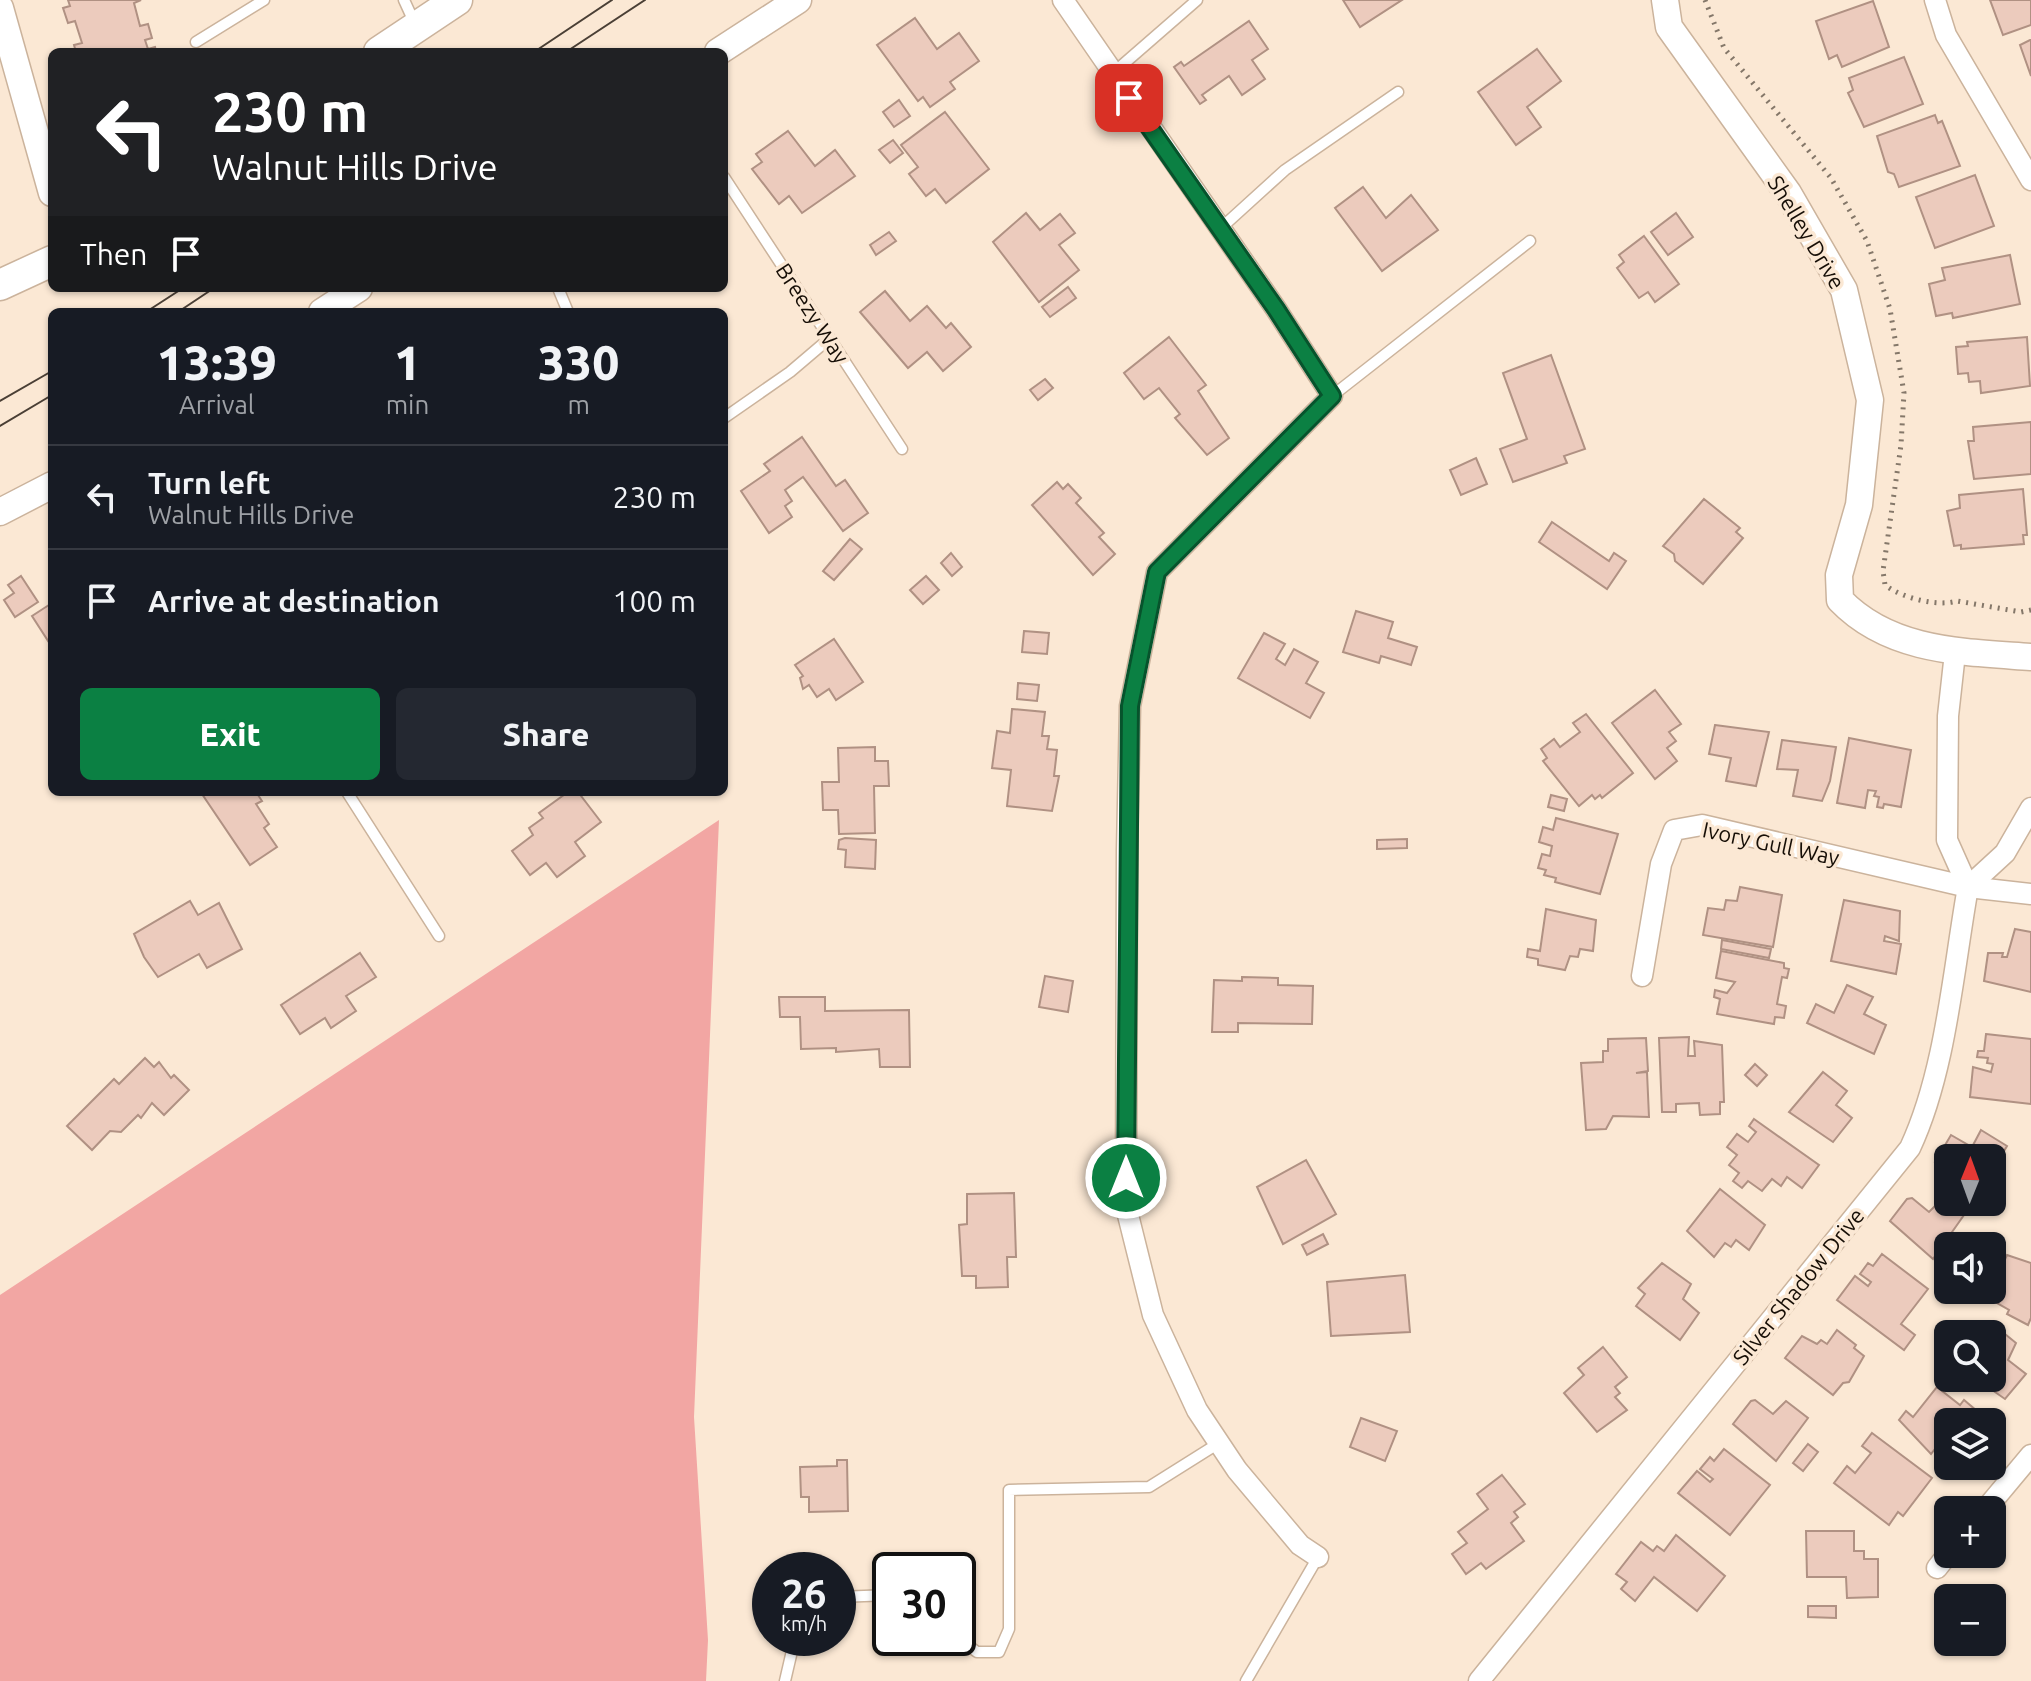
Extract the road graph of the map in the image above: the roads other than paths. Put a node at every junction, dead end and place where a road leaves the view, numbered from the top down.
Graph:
1 (264, 0) edge
2 (457, 0) edge
3 (798, 0) edge
4 (1063, 0) edge
5 (1197, 0) edge
6 (1665, 0) edge
7 (1935, 0) edge
8 (0, 8) edge
9 (410, 14) edge
10 (196, 42) dead end
11 (382, 48) edge
12 (724, 48) edge
13 (1112, 74) junction
14 (1398, 92) dead end
15 (48, 179) edge
16 (2031, 180) edge
17 (728, 183) edge
18 (1220, 229) junction
19 (1530, 241) dead end
20 (48, 263) edge
21 (0, 285) edge
22 (353, 292) edge
23 (328, 308) edge
24 (830, 338) junction
25 (1332, 396) junction
26 (728, 415) edge
27 (902, 449) dead end
28 (48, 487) edge
29 (0, 512) edge
30 (1955, 653) junction
31 (2031, 657) edge
32 (350, 796) edge
33 (2031, 808) edge
34 (1968, 887) junction
35 (2031, 894) edge
36 (439, 936) dead end
37 (1642, 976) dead end
38 (1219, 1443) junction
39 (2031, 1455) edge
40 (1997, 1496) edge
41 (1318, 1557) joint
42 (976, 1651) edge
43 (791, 1656) edge
44 (785, 1681) edge
45 (1246, 1681) edge
46 (1479, 1681) edge

1 - 10 lane
2 - 9 main road
3 - 12 street
4 - 13 street
5 - 13 lane
6 - 30 street, Shelley Drive
7 - 16 street
8 - 15 street
9 - 11 main road
13 - 18 street
14 - 18 lane
17 - 24 lane, Breezy Way
18 - 25 street
19 - 25 lane
20 - 21 main road
22 - 23 street
24 - 26 lane
24 - 27 lane, Breezy Way
25 - 38 street
28 - 29 street
30 - 31 street, Shelley Drive
30 - 34 street
32 - 36 lane
33 - 34 street
34 - 35 street
34 - 37 street, Ivory Gull Way
34 - 46 street, Silver Shadow Drive
38 - 41 street
38 - 42 lane
39 - 40 street
41 - 45 lane
43 - 44 lane

